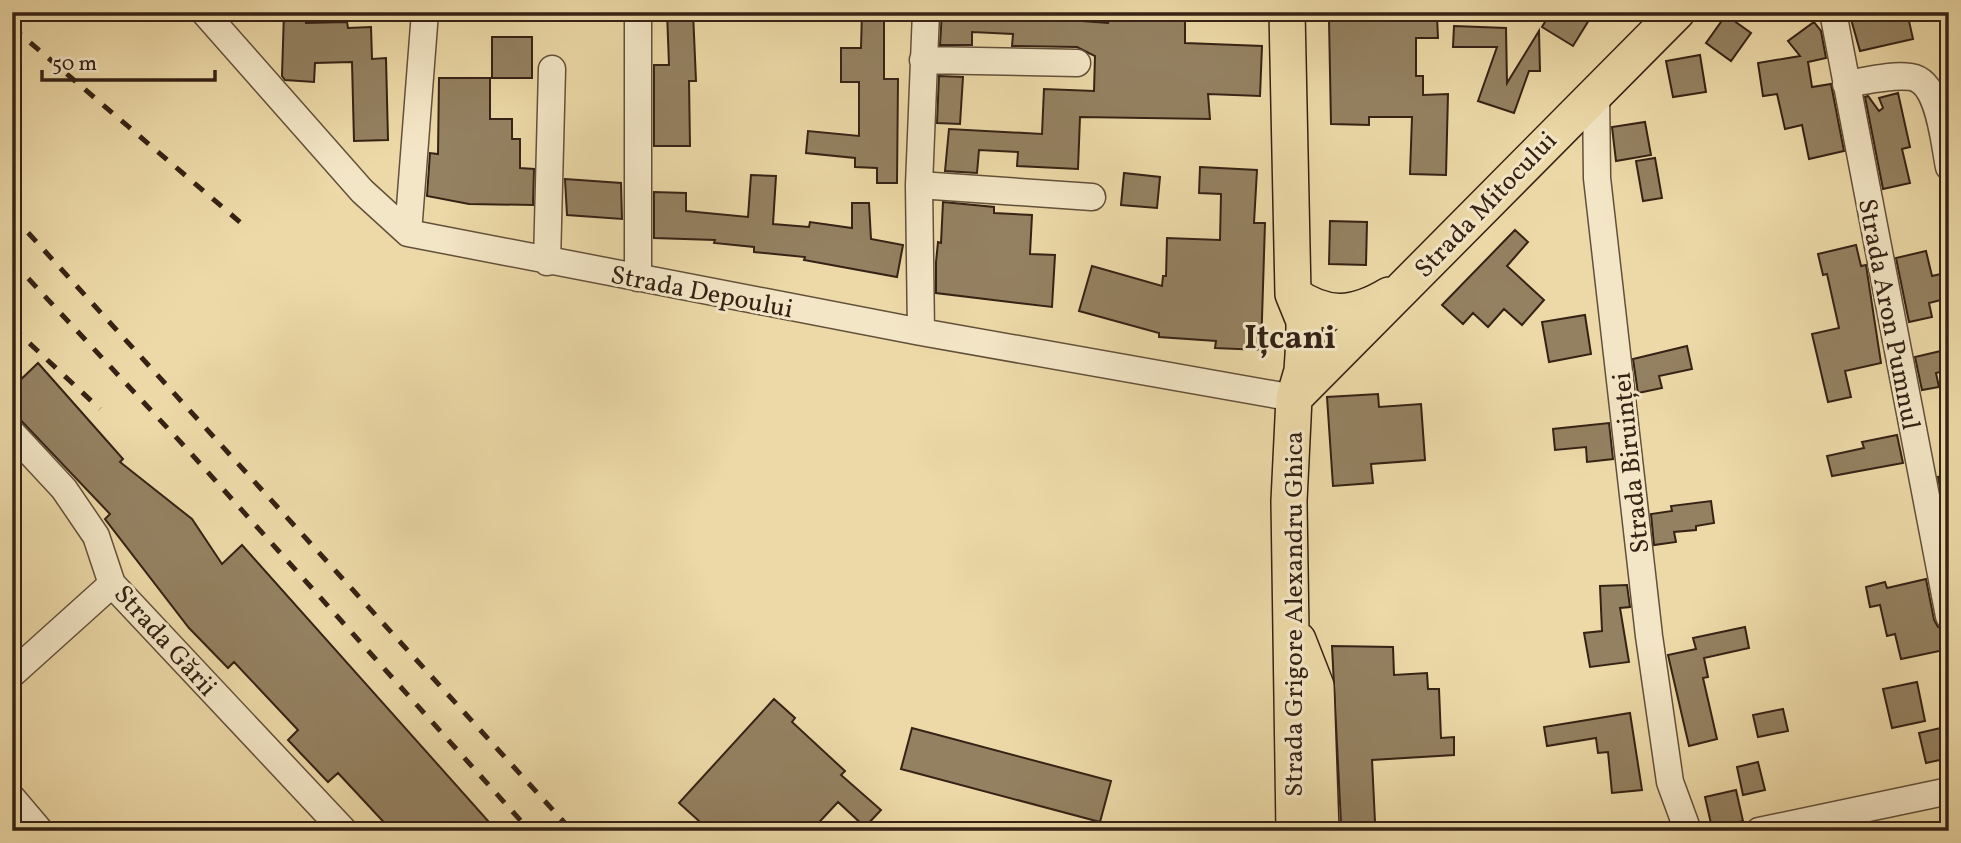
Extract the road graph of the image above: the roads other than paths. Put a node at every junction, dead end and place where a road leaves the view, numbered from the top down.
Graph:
1 (204, 12) edge
2 (425, 12) edge
3 (638, 12) edge
4 (926, 12) edge
5 (1287, 12) edge
6 (1677, 12) edge
7 (1833, 12) edge
8 (923, 60) junction
9 (1077, 63) dead end
10 (552, 69) dead end
11 (1846, 84) junction
12 (1596, 91) junction
13 (1949, 167) edge
14 (919, 185) junction
15 (1091, 197) dead end
16 (408, 233) junction
17 (547, 261) junction
18 (638, 278) junction
19 (1407, 284) junction
20 (1293, 294) junction
21 (921, 332) junction
22 (1294, 398) junction
23 (12, 433) edge
24 (112, 584) junction
25 (1949, 616) edge
26 (1291, 620) junction
27 (12, 674) edge
28 (1949, 791) edge
29 (12, 798) edge
30 (40, 831) edge
31 (344, 831) edge
32 (1270, 831) edge
33 (1294, 831) edge
34 (1321, 831) edge
35 (1688, 831) edge
36 (1759, 831) edge

1 - 16 street
2 - 16 street
3 - 18 street
4 - 8 street
5 - 20 main road, Strada Grigore Alexandru Ghica
6 - 12 main road, Strada Mitocului
7 - 11 street, Strada Aron Pumnul
8 - 9 street
8 - 14 street
10 - 17 street
11 - 13 street
11 - 25 street, Strada Aron Pumnul
12 - 19 main road, Strada Mitocului
12 - 35 street, Strada Biruinței
14 - 15 street
14 - 21 street
16 - 17 street, Strada Depoului
17 - 18 street, Strada Depoului
18 - 21 street, Strada Depoului
19 - 20 main road
19 - 22 main road, Strada Mitocului
20 - 22 main road, Strada Grigore Alexandru Ghica
21 - 22 street, Strada Depoului
22 - 26 main road, Strada Grigore Alexandru Ghica
23 - 24 street, Strada Gării
24 - 27 street
24 - 31 street, Strada Gării
26 - 32 main road
26 - 33 main road, Strada Grigore Alexandru Ghica
26 - 34 main road
28 - 36 street
29 - 30 street

